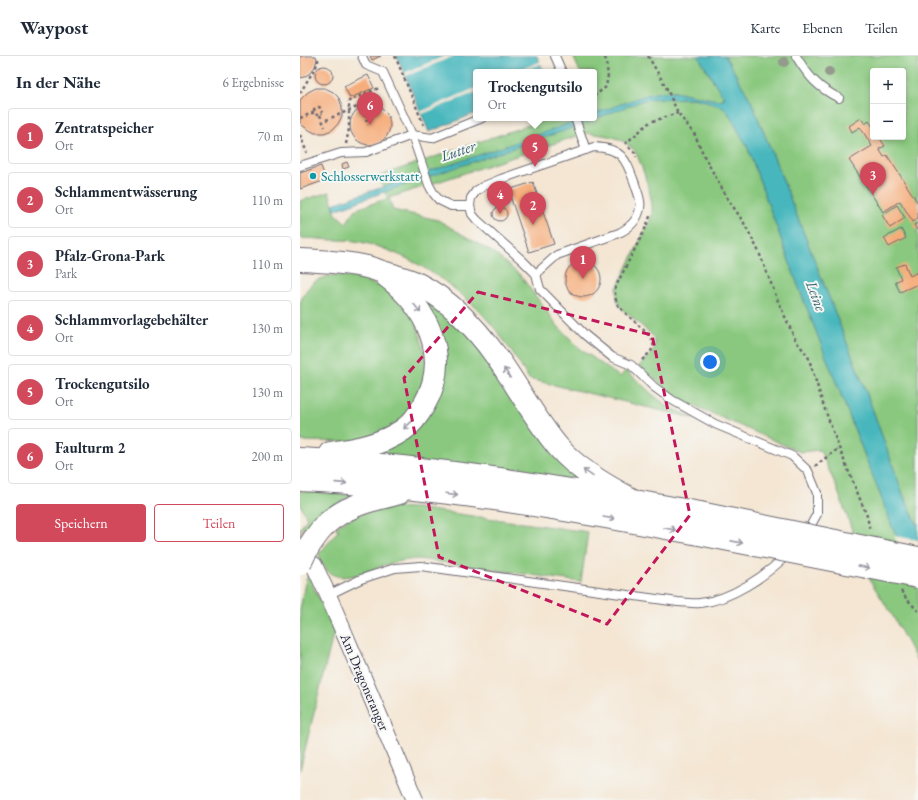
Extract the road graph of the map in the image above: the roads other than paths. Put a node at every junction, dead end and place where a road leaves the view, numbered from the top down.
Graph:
1 (362, 56) edge
2 (555, 56) edge
3 (796, 56) edge
4 (561, 69) edge
5 (839, 98) dead end
6 (474, 121) edge
7 (577, 121) edge
8 (412, 135) junction
9 (586, 150) junction
10 (300, 166) edge
11 (470, 206) junction
12 (300, 260) edge
13 (300, 263) edge
14 (379, 271) junction
15 (536, 274) junction
16 (301, 470) edge
17 (414, 490) junction
18 (633, 500) junction
19 (699, 524) junction
20 (918, 558) edge
21 (307, 565) edge
22 (918, 577) edge
23 (328, 595) junction
24 (415, 800) edge

1 - 8 lane
2 - 4 lane
3 - 5 lane
6 - 8 lane
7 - 9 lane
8 - 10 lane
8 - 11 lane
9 - 11 lane
9 - 15 lane
11 - 15 lane
12 - 13 street
12 - 14 highway
14 -> 16 highway
18 -> 14 highway
15 - 23 lane
16 -> 17 highway
16 - 18 highway
17 -> 19 highway
17 - 21 highway, bridge
18 - 19 highway
19 - 20 highway, bridge
19 -> 22 highway, bridge
21 - 23 street, Am Dragoneranger
23 - 24 street, Am Dragoneranger

